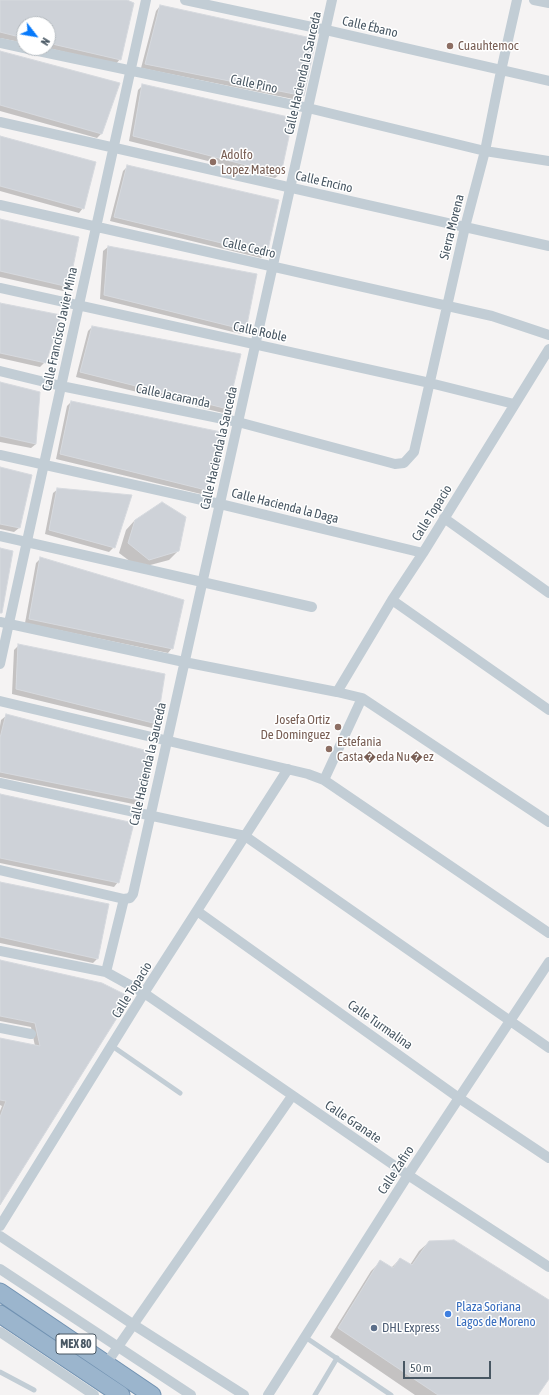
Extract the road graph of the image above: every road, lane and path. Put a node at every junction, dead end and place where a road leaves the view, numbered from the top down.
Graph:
1 (146, 0) edge
2 (184, 0) edge
3 (332, 0) edge
4 (517, 0) edge
5 (534, 0) edge
6 (549, 3) edge
7 (326, 30) junction
8 (0, 43) edge
9 (16, 46) edge
10 (56, 55) edge
11 (131, 71) junction
12 (501, 71) junction
13 (549, 81) edge
14 (308, 108) junction
15 (0, 122) edge
16 (114, 147) junction
17 (485, 151) junction
18 (549, 161) edge
19 (290, 187) junction
20 (0, 205) edge
21 (96, 227) junction
22 (465, 227) junction
23 (549, 246) edge
24 (273, 266) junction
25 (0, 288) edge
26 (79, 305) junction
27 (447, 306) junction
28 (549, 334) edge
29 (255, 344) junction
30 (549, 349) edge
31 (545, 363) edge
32 (0, 371) edge
33 (430, 383) junction
34 (61, 386) junction
35 (514, 404) junction
36 (238, 422) junction
37 (0, 454) edge
38 (408, 459) joint
39 (44, 464) junction
40 (220, 504) junction
41 (444, 518) junction
42 (0, 536) edge
43 (26, 542) junction
44 (423, 553) junction
45 (202, 583) junction
46 (549, 592) edge
47 (392, 600) junction
48 (312, 607) dead end
49 (5, 623) edge
50 (184, 662) junction
51 (0, 664) edge
52 (337, 692) junction
53 (362, 698) junction
54 (0, 701) edge
55 (549, 710) edge
56 (166, 741) junction
57 (288, 769) junction
58 (324, 780) junction
59 (0, 783) edge
60 (150, 816) junction
61 (549, 822) edge
62 (245, 836) junction
63 (0, 870) edge
64 (125, 899) junction
65 (197, 911) junction
66 (549, 933) edge
67 (0, 951) edge
68 (549, 962) edge
69 (106, 972) junction
70 (144, 993) junction
71 (510, 1022) junction
72 (0, 1028) edge
73 (31, 1034) dead end
74 (112, 1046) junction
75 (549, 1048) edge
76 (180, 1093) dead end
77 (292, 1096) junction
78 (459, 1098) junction
79 (549, 1158) edge
80 (408, 1175) junction
81 (0, 1226) edge
82 (0, 1236) edge
83 (549, 1267) edge
84 (0, 1269) edge
85 (0, 1292) edge
86 (0, 1314) edge
87 (134, 1325) junction
88 (0, 1332) edge
89 (305, 1337) junction
90 (118, 1347) junction
91 (337, 1358) junction
92 (106, 1364) junction
93 (0, 1372) edge
94 (34, 1390) dead end
95 (94, 1395) edge
96 (121, 1395) edge
97 (152, 1395) edge
98 (191, 1395) edge
99 (244, 1395) edge
100 (268, 1395) edge
101 (315, 1395) edge
102 (391, 1395) edge

1 - 11 street, Calle Francisco Javier Mina
2 - 7 street, Calle Ébano
3 - 7 street, Calle Hacienda la Sauceda
4 - 12 street, Sierra Morena
5 - 6 street
7 - 12 street, Calle Ébano
7 - 14 street, Calle Hacienda la Sauceda
8 - 9 street, Calle Pino
10 - 11 street, Calle Pino
11 - 14 street, Calle Pino
11 - 16 street, Calle Francisco Javier Mina
12 - 13 street, Calle Ébano
12 - 17 street, Sierra Morena
14 - 17 street, Calle Pino
14 - 19 street, Calle Hacienda la Sauceda
15 - 16 street, Calle Encino
16 - 19 street, Calle Encino
16 - 21 street, Calle Francisco Javier Mina
17 - 18 street, Calle Pino
17 - 22 street, Sierra Morena
19 - 22 street, Calle Encino
19 - 24 street, Calle Hacienda la Sauceda
20 - 21 street, Calle Cedro
21 - 24 street, Calle Cedro
21 - 26 street, Calle Francisco Javier Mina
22 - 23 street, Calle Encino
22 - 27 street, Sierra Morena
24 - 27 street, Calle Cedro
24 - 29 street, Calle Hacienda la Sauceda
25 - 26 street, Calle Roble
26 - 29 street, Calle Roble
26 - 34 street, Calle Francisco Javier Mina
27 - 28 street, Calle Cedro
27 - 33 street, Sierra Morena
29 - 33 street, Calle Roble
29 - 36 street, Calle Hacienda la Sauceda
30 - 31 street, Calle Topacio
31 - 35 street, Calle Topacio
32 - 34 street, Calle Jacaranda
33 - 35 street, Calle Roble
33 - 38 street, Sierra Morena
34 - 36 street, Calle Jacaranda
34 - 39 street, Calle Francisco Javier Mina
35 - 41 street, Calle Topacio
36 - 38 street, Calle Jacaranda
36 - 40 street, Calle Hacienda la Sauceda
37 - 39 street, Calle Hacienda la Daga
39 - 40 street, Calle Hacienda la Daga
39 - 43 street, Calle Francisco Javier Mina
40 - 44 street, Calle Hacienda la Daga
40 - 45 street, Calle Hacienda la Sauceda
41 - 44 street, Calle Topacio
41 - 46 street
42 - 43 street
43 - 45 street
43 - 49 street, Calle Francisco Javier Mina
44 - 47 street, Calle Topacio
45 - 48 street
45 - 50 street, Calle Hacienda la Sauceda
47 - 52 street, Calle Topacio
47 - 55 street
49 - 50 street
49 - 51 street, Calle Francisco Javier Mina
50 - 52 street
50 - 56 street, Calle Hacienda la Sauceda
52 - 53 street
53 - 58 street
53 - 61 street
54 - 56 street
56 - 57 street
56 - 60 street, Calle Hacienda la Sauceda
57 - 58 street
57 - 62 street, Calle Topacio
58 - 66 street
59 - 60 street
60 - 62 street
60 - 64 street, Calle Hacienda la Sauceda
62 - 65 street, Calle Topacio
62 - 71 street
63 - 64 street
64 - 69 street, Calle Hacienda la Sauceda
65 - 70 street, Calle Topacio
65 - 78 street, Calle Turmalina
67 - 69 street, Calle Granate
68 - 71 street, Calle Zafiro
69 - 70 street, Calle Granate
70 - 74 street, Calle Topacio
70 - 77 street, Calle Granate
71 - 75 street
71 - 78 street, Calle Zafiro
72 - 73 street
74 - 76 lane
74 - 81 street, Calle Topacio
77 - 80 street, Calle Granate
77 - 87 street
78 - 79 street, Calle Turmalina
78 - 80 street, Calle Zafiro
80 - 83 street, Calle Granate
80 - 89 street, Calle Zafiro
82 - 87 street
84 - 90 street, MEX 80
85 - 92 highway, MEX 80
86 - 96 highway, MEX 80
87 - 90 street
87 - 99 street
88 - 95 street
89 - 91 lane
89 - 100 street, Calle Zafiro
90 - 92 street
90 - 98 street, MEX 80
91 - 101 lane
91 - 102 lane
92 - 97 highway, MEX 80
93 - 94 lane

